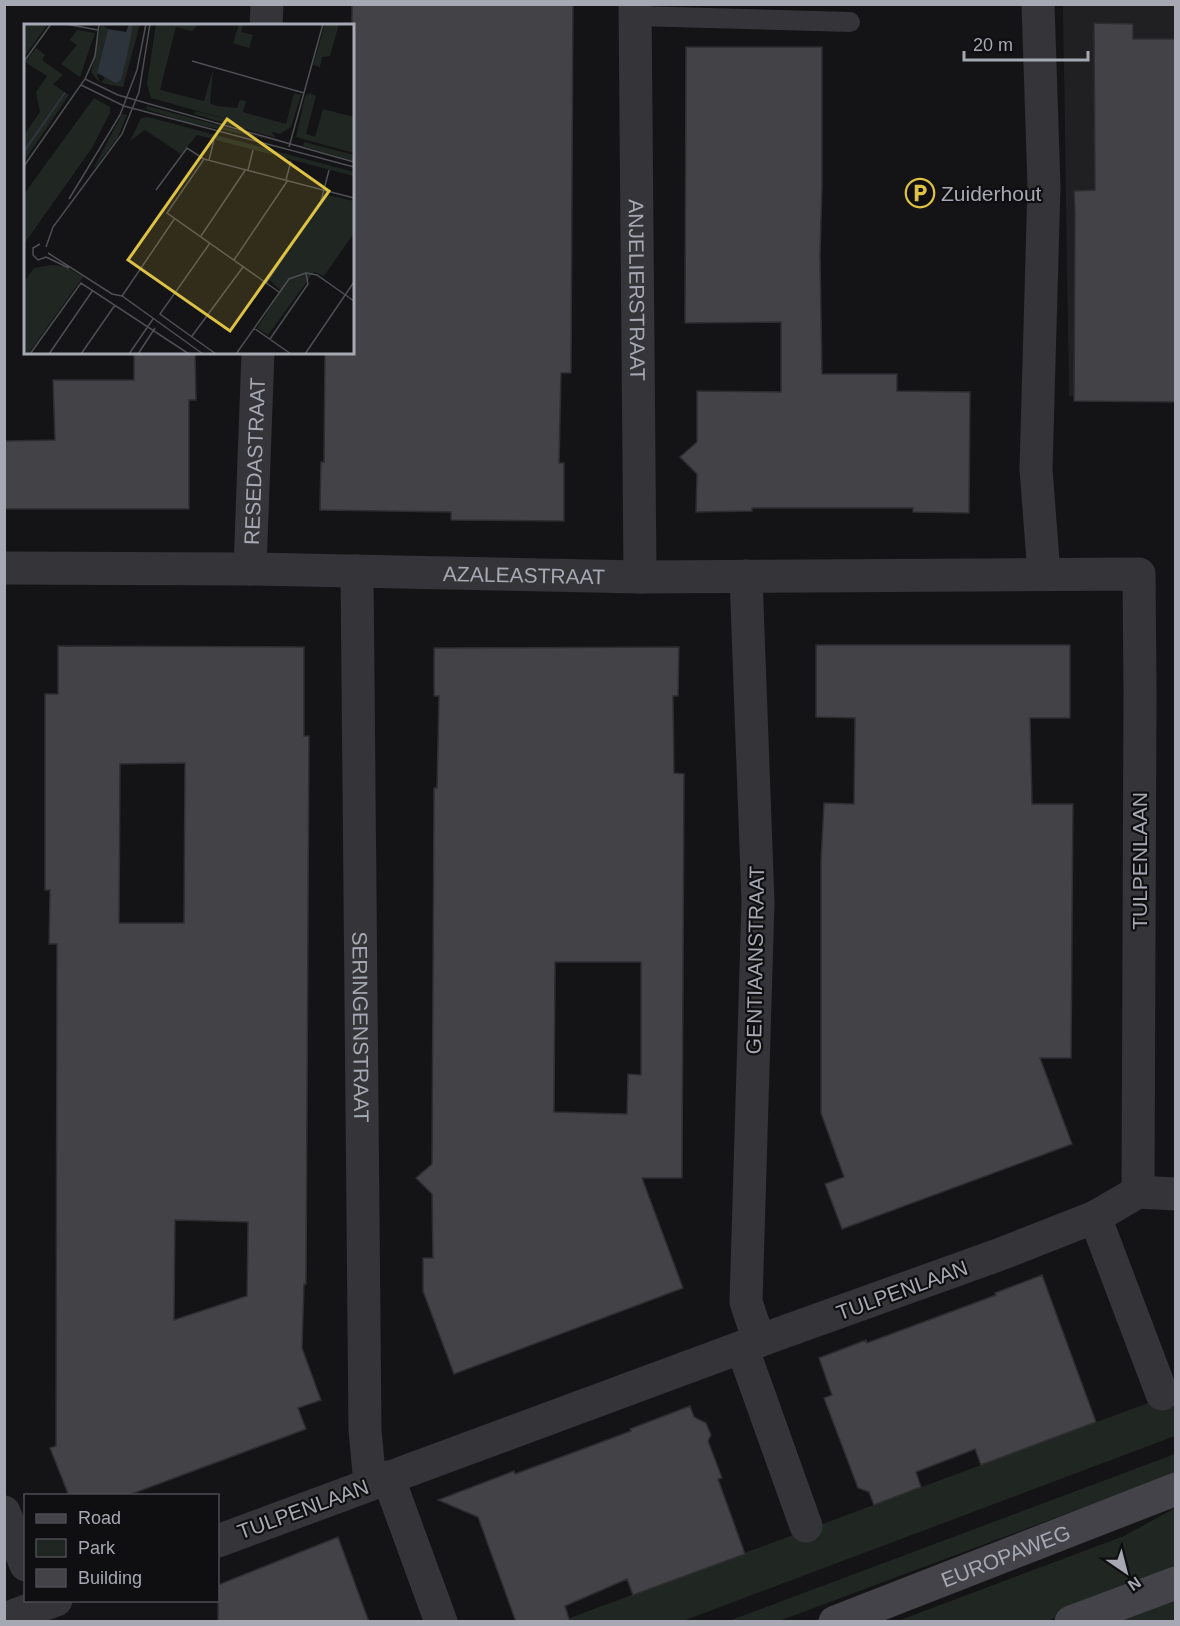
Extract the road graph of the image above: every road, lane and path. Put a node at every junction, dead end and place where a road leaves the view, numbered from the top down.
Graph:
1 (267, 4) edge
2 (1038, 4) edge
3 (635, 10) edge
4 (850, 22) dead end
5 (266, 24) edge
6 (258, 354) edge
7 (4, 568) edge
8 (250, 569) junction
9 (357, 571) junction
10 (1044, 574) junction
11 (746, 576) junction
12 (640, 577) junction
13 (1138, 1192) junction
14 (1176, 1194) edge
15 (1095, 1217) junction
16 (750, 1344) junction
17 (1162, 1394) dead end
18 (379, 1480) junction
19 (1176, 1489) edge
20 (4, 1512) edge
21 (806, 1526) dead end
22 (219, 1540) edge
23 (24, 1560) edge
24 (1176, 1583) edge
25 (46, 1607) edge
26 (4, 1619) edge
27 (441, 1622) edge
28 (836, 1622) edge
29 (1071, 1622) edge

1 - 5 street
2 - 10 street
3 - 4 lane
3 - 12 street, ANJELIERSTRAAT
6 - 8 street, RESEDASTRAAT
7 - 8 street, AZALEASTRAAT
8 - 9 street, AZALEASTRAAT
9 - 12 street, AZALEASTRAAT
9 - 18 street, SERINGENSTRAAT
10 - 11 street, AZALEASTRAAT
10 - 13 street, TULPENLAAN
11 - 12 street, AZALEASTRAAT
11 - 16 street, GENTIAANSTRAAT
13 - 14 street
13 - 15 street, TULPENLAAN
15 - 16 street, TULPENLAAN
15 - 17 street
16 - 18 street, TULPENLAAN
16 - 21 street
18 - 22 street, TULPENLAAN
18 - 27 street, TULPENLAAN
19 - 28 street, EUROPAWEG
20 - 23 street
24 - 29 street
25 - 26 street

